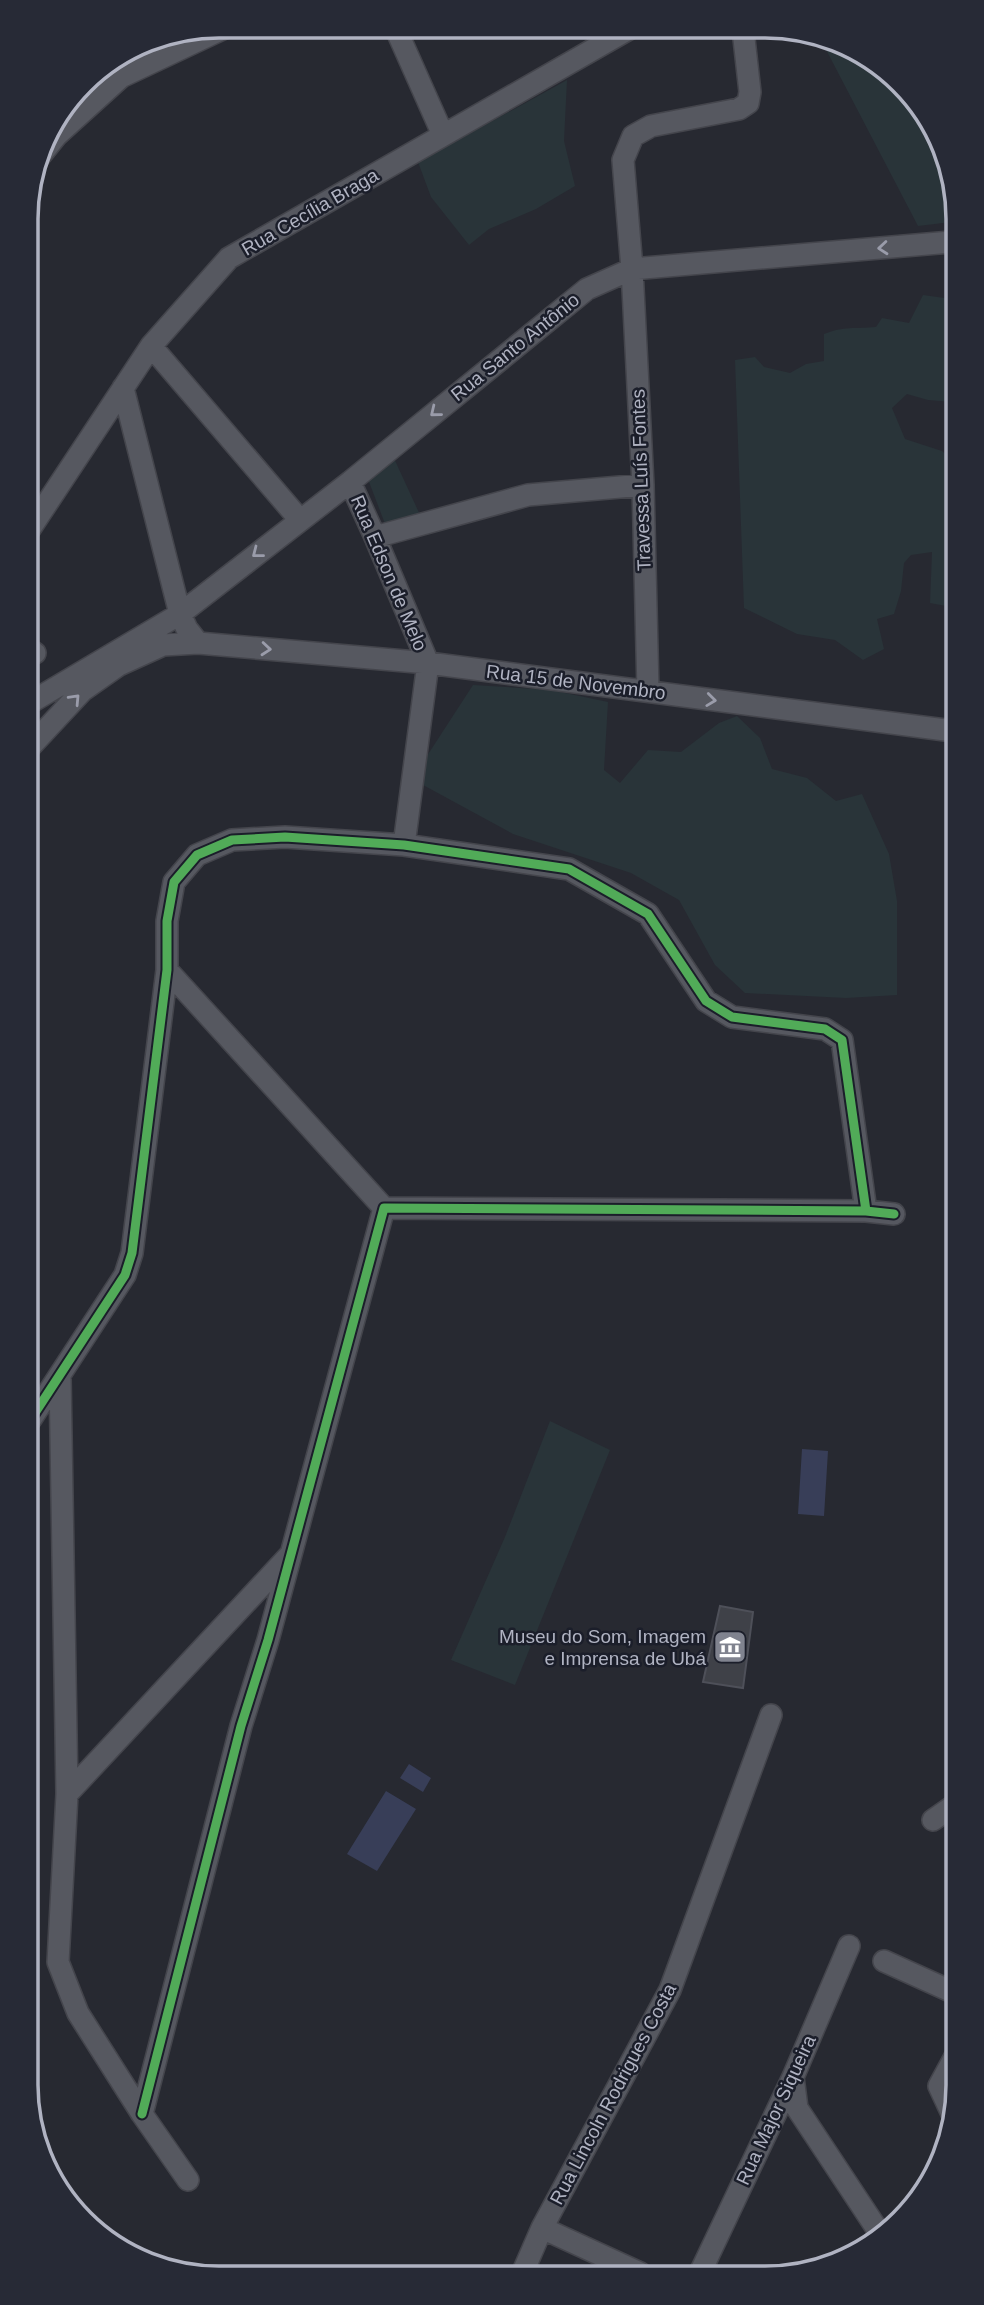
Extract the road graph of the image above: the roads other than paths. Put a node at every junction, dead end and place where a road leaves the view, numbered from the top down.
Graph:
1 (613, 38) edge
2 (744, 38) edge
3 (400, 39) edge
4 (199, 40) edge
5 (62, 130) edge
6 (443, 135) junction
7 (946, 242) edge
8 (632, 269) junction
9 (151, 346) junction
10 (123, 388) junction
11 (350, 482) junction
12 (643, 485) junction
13 (39, 516) edge
14 (300, 520) junction
15 (375, 537) junction
16 (180, 614) junction
17 (198, 643) junction
18 (428, 663) junction
19 (648, 691) junction
20 (39, 698) edge
21 (946, 730) edge
22 (39, 737) edge
23 (404, 845) junction
24 (167, 970) junction
25 (384, 1208) junction
26 (866, 1211) junction
27 (894, 1214) dead end
28 (60, 1376) junction
29 (38, 1407) edge
30 (291, 1554) junction
31 (771, 1715) dead end
32 (67, 1794) junction
33 (945, 1812) edge
34 (933, 1820) dead end
35 (849, 1946) dead end
36 (884, 1961) dead end
37 (945, 1989) edge
38 (945, 2075) edge
39 (793, 2077) junction
40 (945, 2099) edge
41 (142, 2114) junction
42 (188, 2180) dead end
43 (876, 2227) edge
44 (542, 2228) junction
45 (525, 2266) edge
46 (625, 2266) edge
47 (703, 2266) edge

1 - 6 street, Rua Cecília Braga
2 - 8 street, Travessa Luís Fontes
3 - 6 street
4 - 5 street
6 - 9 street, Rua Cecília Braga
7 -> 8 street, Rua Santo Antônio
8 -> 11 street, Rua Santo Antônio
8 - 12 street, Travessa Luís Fontes
9 - 10 street, Rua Cecília Braga
9 - 14 street
10 - 13 street, Rua Cecília Braga
10 - 16 street
11 - 14 street, Rua Santo Antônio
11 - 15 street, Rua Edson de Melo
12 - 15 street
12 - 19 street, Travessa Luís Fontes
14 -> 16 street, Rua Santo Antônio
15 - 18 street, Rua Edson de Melo
16 - 17 street
16 - 20 street, Rua Santo Antônio
17 -> 18 street, Rua 15 de Novembro
22 -> 17 street, Rua 15 de Novembro
18 - 19 street, Rua 15 de Novembro
18 - 23 street
19 -> 21 street, Rua 15 de Novembro
23 - 24 street
23 - 26 street
24 - 25 street
24 - 28 street
25 - 26 street
25 - 30 street
26 - 27 street
28 - 29 street
28 - 32 street
30 - 32 street
30 - 41 street
31 - 44 street, Rua Lincoln Rodrigues Costa
32 - 41 street
33 - 34 street
35 - 39 street, Rua Major Siqueira
36 - 37 street
38 - 40 street
39 - 43 street
39 - 47 street, Rua Major Siqueira
41 - 42 street
44 - 45 street, Rua Lincoln Rodrigues Costa
44 - 46 street

